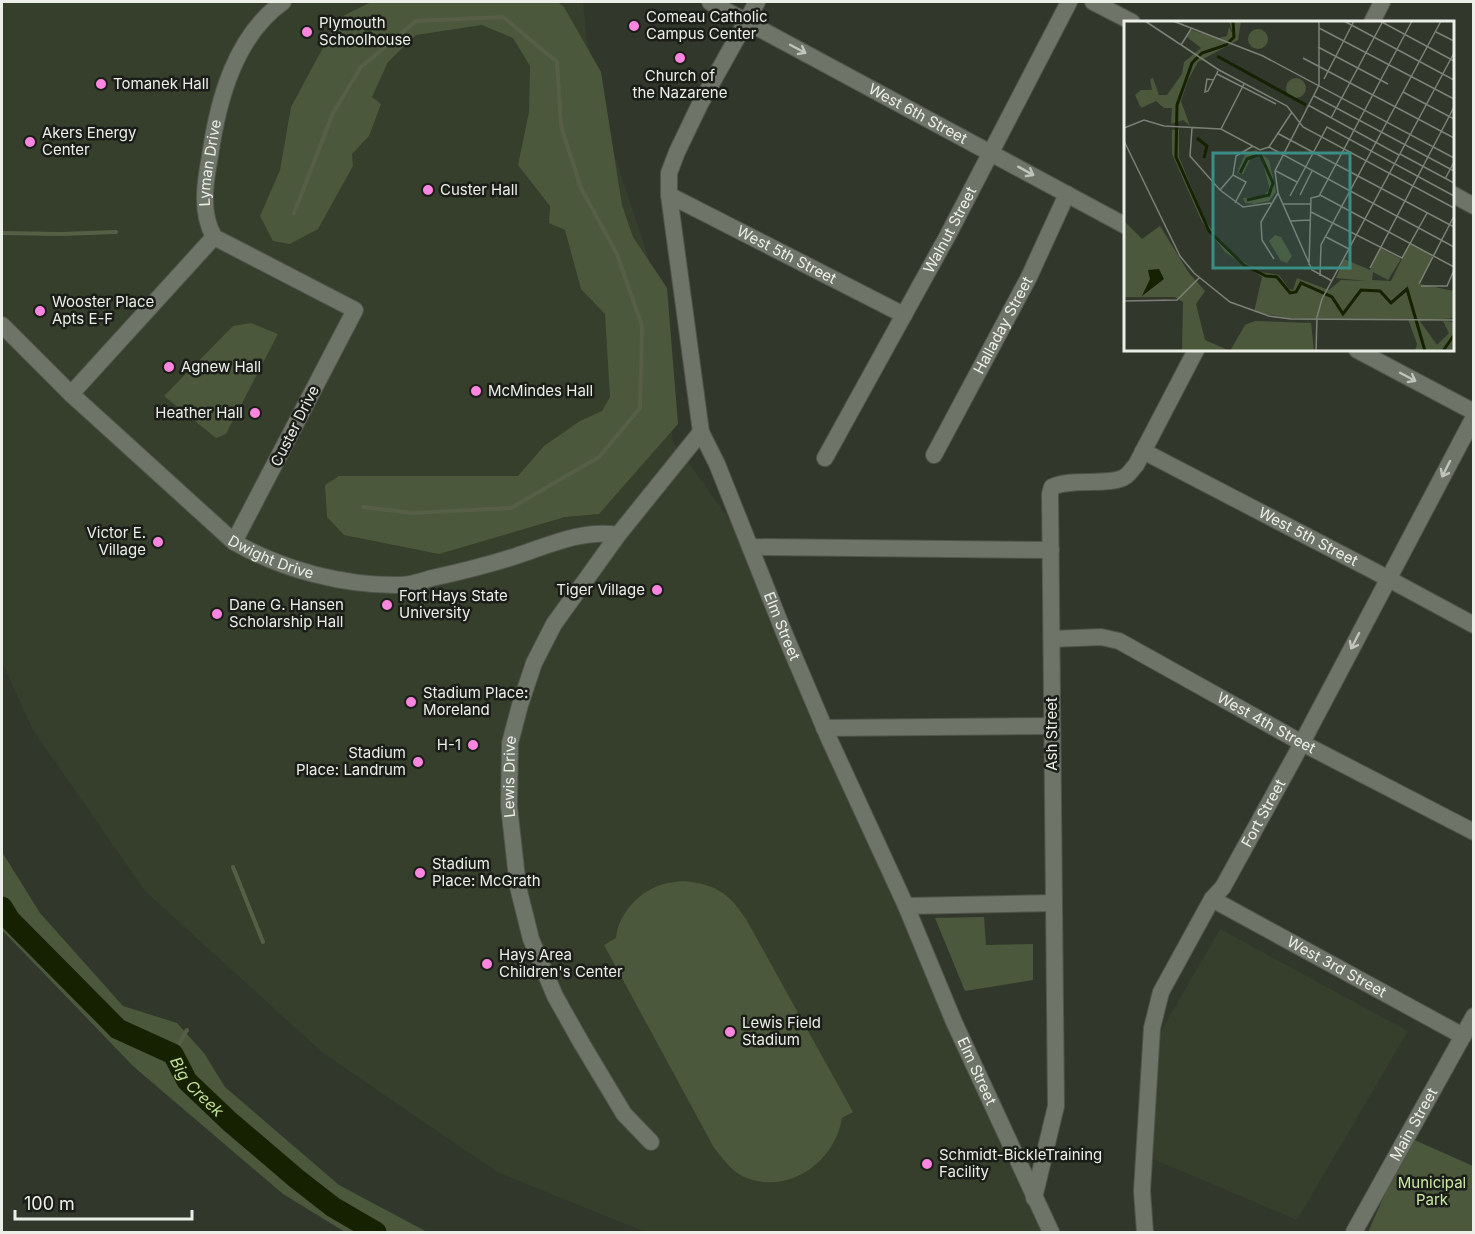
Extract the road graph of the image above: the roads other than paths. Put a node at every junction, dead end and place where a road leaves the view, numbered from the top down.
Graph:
1 (283, 2) edge
2 (710, 2) edge
3 (757, 2) edge
4 (1069, 2) edge
5 (1092, 2) edge
6 (1383, 2) edge
7 (746, 21) junction
8 (1130, 21) edge
9 (1373, 21) edge
10 (991, 153) junction
11 (1067, 194) junction
12 (669, 195) junction
13 (1454, 195) edge
14 (1473, 206) edge
15 (1124, 225) edge
16 (214, 237) junction
17 (904, 315) junction
18 (2, 325) edge
19 (1195, 351) edge
20 (1359, 351) edge
21 (71, 394) junction
22 (1473, 412) edge
23 (1473, 417) edge
24 (701, 432) junction
25 (1143, 451) junction
26 (934, 454) dead end
27 (825, 458) dead end
28 (618, 535) junction
29 (234, 542) junction
30 (750, 548) junction
31 (1051, 550) junction
32 (1388, 578) junction
33 (1473, 625) edge
34 (1052, 639) junction
35 (1052, 726) junction
36 (824, 728) junction
37 (1302, 743) junction
38 (1473, 832) edge
39 (1212, 899) junction
40 (1053, 903) junction
41 (906, 906) junction
42 (1473, 1016) edge
43 (1463, 1036) junction
44 (651, 1142) dead end
45 (1034, 1198) junction
46 (1052, 1233) edge
47 (1145, 1233) edge
48 (1354, 1233) edge

1 - 16 street, Lyman Drive
2 - 7 street, West 6th Street
3 - 7 street, Elm Street
4 - 10 street, Walnut Street
5 - 8 street
6 - 9 street
7 -> 10 street, West 6th Street
7 - 12 street, Elm Street
10 -> 11 street, West 6th Street
10 - 17 street, Walnut Street
11 - 15 street, West 6th Street
11 - 26 street, Halladay Street
12 - 17 street, West 5th Street
12 - 24 street, Elm Street
13 - 14 street
16 - 21 street
16 - 29 street, Custer Drive
17 - 27 street, Walnut Street
18 - 21 street, Dwight Drive
19 - 25 street, Ash Street
20 -> 22 street
21 - 29 street, Dwight Drive
23 -> 32 street, Fort Street
24 - 28 street, Lewis Drive
24 - 30 street, Elm Street
25 - 31 street, Ash Street
25 - 32 street, West 5th Street
28 - 29 street, Dwight Drive
28 - 44 street, Lewis Drive
30 - 31 street
30 - 36 street, Elm Street
31 - 34 street, Ash Street
32 - 33 street, West 5th Street
32 -> 37 street, Fort Street
34 - 35 street, Ash Street
34 - 37 street, West 4th Street
35 - 36 street
35 - 40 street, Ash Street
36 - 41 street, Elm Street
37 - 38 street, West 4th Street
37 - 39 street, Fort Street
39 - 43 street, West 3rd Street
39 - 47 street, Fort Street
40 - 41 street
40 - 45 street, Ash Street
41 - 45 street, Elm Street
42 - 43 street, Main Street
43 - 48 street, Main Street
45 - 46 street, Elm Street

